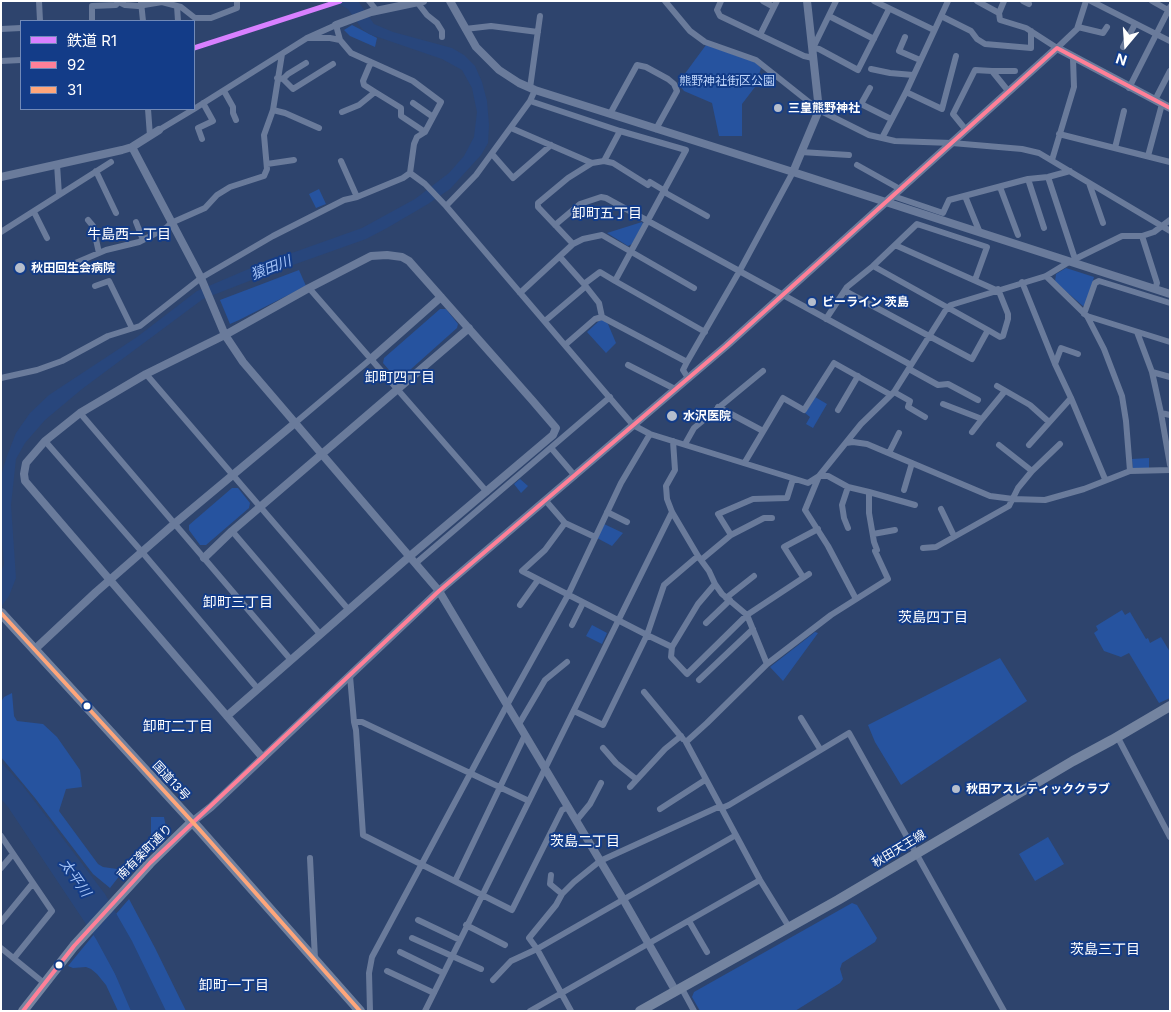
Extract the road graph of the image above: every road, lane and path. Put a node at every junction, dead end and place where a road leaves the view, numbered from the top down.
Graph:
1 (39, 1) edge
2 (237, 1) edge
3 (369, 1) edge
4 (450, 1) edge
5 (665, 1) edge
6 (721, 1) edge
7 (763, 1) edge
8 (807, 1) edge
9 (836, 1) edge
10 (874, 1) edge
11 (948, 1) edge
12 (977, 1) edge
13 (1004, 1) edge
14 (1086, 1) edge
15 (1091, 1) edge
16 (1152, 1) edge
17 (118, 2) edge
18 (420, 2) edge
19 (141, 3) edge
20 (775, 4) edge
21 (177, 6) junction
22 (1169, 8) edge
23 (889, 9) junction
24 (374, 12) junction
25 (999, 13) junction
26 (540, 16) dead end
27 (828, 16) junction
28 (941, 16) junction
29 (40, 20) edge
30 (92, 20) edge
31 (143, 20) edge
32 (178, 20) edge
33 (1135, 24) junction
34 (336, 25) junction
35 (1078, 27) junction
36 (1107, 27) dead end
37 (20, 28) edge
38 (1, 29) edge
39 (465, 29) junction
40 (934, 30) junction
41 (1031, 31) junction
42 (538, 32) junction
43 (1156, 34) junction
44 (760, 35) junction
45 (442, 37) dead end
46 (307, 38) junction
47 (905, 38) dead end
48 (874, 39) junction
49 (340, 40) junction
50 (1170, 41) edge
51 (1123, 47) dead end
52 (813, 48) junction
53 (1056, 48) junction
54 (282, 54) junction
55 (956, 56) dead end
56 (813, 58) junction
57 (1073, 58) junction
58 (20, 60) edge
59 (920, 60) junction
60 (1, 61) edge
61 (371, 62) junction
62 (306, 63) dead end
63 (333, 64) dead end
64 (871, 69) dead end
65 (992, 71) junction
66 (1015, 71) dead end
67 (1170, 71) edge
68 (913, 75) junction
69 (280, 79) junction
70 (1167, 81) edge
71 (870, 88) dead end
72 (1129, 88) junction
73 (532, 89) junction
74 (224, 91) junction
75 (375, 92) junction
76 (906, 92) junction
77 (1009, 92) junction
78 (530, 101) junction
79 (1158, 102) junction
80 (203, 103) junction
81 (413, 103) dead end
82 (195, 108) edge
83 (1170, 108) edge
84 (148, 110) edge
85 (192, 110) edge
86 (273, 110) junction
87 (819, 110) junction
88 (1124, 111) dead end
89 (342, 112) dead end
90 (610, 114) junction
91 (433, 117) junction
92 (891, 119) junction
93 (236, 120) dead end
94 (319, 128) dead end
95 (511, 128) junction
96 (656, 129) junction
97 (159, 130) joint
98 (966, 130) junction
99 (620, 131) junction
100 (425, 132) junction
101 (1059, 134) junction
102 (150, 136) junction
103 (882, 138) junction
104 (202, 139) dead end
105 (952, 143) junction
106 (551, 145) junction
107 (132, 146) junction
108 (1115, 148) junction
109 (801, 152) junction
110 (492, 154) junction
111 (849, 155) dead end
112 (1148, 156) junction
113 (294, 160) dead end
114 (1052, 160) junction
115 (341, 161) dead end
116 (604, 161) junction
117 (111, 162) dead end
118 (1170, 162) edge
119 (592, 163) junction
120 (57, 164) junction
121 (266, 164) junction
122 (857, 165) dead end
123 (96, 171) junction
124 (1070, 171) junction
125 (793, 172) junction
126 (410, 173) junction
127 (1, 177) edge
128 (1048, 177) junction
129 (1028, 179) junction
130 (1088, 183) junction
131 (1000, 186) junction
132 (900, 189) junction
133 (664, 192) junction
134 (59, 196) junction
135 (893, 196) junction
136 (965, 196) junction
137 (357, 197) junction
138 (885, 203) junction
139 (446, 206) junction
140 (34, 212) junction
141 (116, 213) dead end
142 (707, 216) dead end
143 (88, 220) dead end
144 (1170, 220) edge
145 (648, 221) junction
146 (136, 222) dead end
147 (171, 223) junction
148 (1103, 223) dead end
149 (555, 225) junction
150 (1161, 226) junction
151 (1044, 228) dead end
152 (1170, 231) edge
153 (1, 232) edge
154 (980, 233) junction
155 (1018, 235) dead end
156 (1142, 236) junction
157 (47, 238) dead end
158 (143, 240) junction
159 (573, 244) junction
160 (895, 245) junction
161 (632, 252) junction
162 (99, 253) junction
163 (560, 257) junction
164 (1072, 260) junction
165 (873, 266) junction
166 (66, 267) dead end
167 (739, 272) junction
168 (1046, 276) junction
169 (975, 280) junction
170 (615, 281) junction
171 (202, 282) junction
172 (1022, 282) junction
173 (585, 285) junction
174 (95, 286) dead end
175 (309, 288) junction
176 (694, 288) dead end
177 (997, 289) junction
178 (1155, 289) junction
179 (845, 291) junction
180 (520, 293) junction
181 (1170, 294) edge
182 (782, 296) junction
183 (440, 297) junction
184 (1170, 303) edge
185 (947, 308) junction
186 (1086, 315) junction
187 (602, 317) junction
188 (826, 320) junction
189 (544, 322) junction
190 (132, 328) junction
191 (469, 328) junction
192 (988, 330) junction
193 (705, 332) junction
194 (1137, 332) junction
195 (225, 336) junction
196 (928, 337) junction
197 (1170, 342) edge
198 (565, 344) junction
199 (1078, 354) dead end
200 (372, 358) junction
201 (687, 362) junction
202 (1055, 364) junction
203 (628, 365) dead end
204 (910, 367) junction
205 (763, 371) dead end
206 (1152, 372) junction
207 (146, 374) junction
208 (858, 376) junction
209 (1170, 376) edge
210 (1, 378) edge
211 (688, 378) junction
212 (996, 386) dead end
213 (398, 389) junction
214 (675, 390) junction
215 (1004, 391) junction
216 (893, 393) junction
217 (610, 397) junction
218 (1071, 398) junction
219 (978, 400) dead end
220 (943, 404) dead end
221 (718, 407) junction
222 (838, 410) dead end
223 (80, 413) junction
224 (1161, 413) junction
225 (1170, 415) edge
226 (925, 417) dead end
227 (982, 419) junction
228 (295, 422) junction
229 (1049, 422) junction
230 (633, 425) junction
231 (763, 431) junction
232 (972, 432) dead end
233 (900, 433) dead end
234 (650, 434) junction
235 (45, 441) junction
236 (673, 441) junction
237 (846, 443) junction
238 (685, 444) junction
239 (1060, 444) dead end
240 (999, 445) dead end
241 (1029, 445) dead end
242 (552, 449) junction
243 (322, 453) junction
244 (889, 453) junction
245 (745, 462) junction
246 (912, 463) junction
247 (1170, 465) edge
248 (1170, 470) edge
249 (1130, 471) junction
250 (1032, 472) junction
251 (232, 475) junction
252 (574, 476) junction
253 (819, 476) junction
254 (793, 479) junction
255 (1105, 479) junction
256 (848, 487) junction
257 (904, 490) dead end
258 (487, 492) junction
259 (869, 492) junction
260 (1013, 500) junction
261 (546, 501) junction
262 (915, 505) dead end
263 (261, 506) junction
264 (941, 509) dead end
265 (607, 512) junction
266 (672, 512) junction
267 (772, 518) dead end
268 (627, 522) dead end
269 (565, 523) junction
270 (174, 524) junction
271 (848, 528) dead end
272 (818, 529) junction
273 (895, 530) dead end
274 (232, 531) junction
275 (873, 534) junction
276 (731, 536) junction
277 (954, 536) junction
278 (596, 537) junction
279 (922, 548) dead end
280 (142, 552) junction
281 (410, 556) junction
282 (204, 558) junction
283 (700, 558) junction
284 (416, 563) junction
285 (754, 576) dead end
286 (110, 580) junction
287 (538, 580) junction
288 (715, 584) junction
289 (439, 591) junction
290 (568, 595) junction
291 (728, 599) junction
292 (856, 599) junction
293 (583, 603) junction
294 (520, 606) dead end
295 (348, 609) junction
296 (1, 614) edge
297 (747, 615) junction
298 (618, 620) junction
299 (706, 623) dead end
300 (572, 625) dead end
301 (753, 629) junction
302 (320, 634) junction
303 (647, 635) junction
304 (672, 647) junction
305 (34, 650) junction
306 (292, 660) junction
307 (567, 662) dead end
308 (767, 664) junction
309 (350, 676) junction
310 (699, 680) dead end
311 (258, 689) junction
312 (644, 692) dead end
313 (507, 704) junction
314 (1170, 706) edge
315 (574, 711) junction
316 (227, 716) junction
317 (801, 718) dead end
318 (354, 722) junction
319 (519, 724) junction
320 (525, 734) junction
321 (1117, 736) junction
322 (683, 739) junction
323 (603, 748) dead end
324 (820, 749) junction
325 (263, 758) junction
326 (546, 767) junction
327 (470, 774) junction
328 (636, 779) junction
329 (705, 780) junction
330 (601, 783) dead end
331 (499, 787) junction
332 (630, 787) dead end
333 (528, 801) junction
334 (568, 807) junction
335 (722, 808) junction
336 (660, 809) dead end
337 (576, 820) junction
338 (192, 822) junction
339 (736, 835) junction
340 (1, 836) edge
341 (1170, 837) edge
342 (916, 853) junction
343 (13, 854) junction
344 (310, 858) dead end
345 (600, 861) junction
346 (421, 864) junction
347 (1, 868) edge
348 (551, 875) dead end
349 (760, 880) junction
350 (455, 881) junction
351 (33, 883) junction
352 (562, 894) junction
353 (483, 895) junction
354 (623, 898) junction
355 (418, 920) dead end
356 (689, 921) junction
357 (1, 922) edge
358 (466, 926) junction
359 (789, 927) junction
360 (412, 938) dead end
361 (460, 940) junction
362 (506, 944) dead end
363 (649, 944) junction
364 (1, 948) edge
365 (537, 948) junction
366 (400, 952) dead end
367 (707, 952) dead end
368 (451, 956) junction
369 (14, 958) junction
370 (315, 959) junction
371 (481, 969) dead end
372 (387, 972) dead end
373 (443, 973) junction
374 (493, 980) dead end
375 (44, 983) junction
376 (678, 989) junction
377 (434, 993) junction
378 (562, 994) junction
379 (1001, 1010) edge
380 (23, 1011) edge
381 (360, 1011) edge
382 (370, 1011) edge
383 (425, 1011) edge
384 (530, 1011) edge
385 (571, 1011) edge
386 (640, 1011) edge
387 (694, 1011) edge

1 - 29 street
2 - 21 street
3 - 24 street
4 - 39 street
5 - 87 street
6 - 44 street
7 - 20 street
8 - 52 street
9 - 27 street
10 - 23 street
11 - 28 street
12 - 25 street
13 - 25 street
14 - 35 street
15 - 33 street
16 - 22 street
17 - 19 street
17 - 30 street
18 - 24 street
18 - 45 street
19 - 21 street
19 - 31 street
20 - 44 street
21 - 32 street
22 - 43 street
23 - 40 street
23 - 48 street
24 - 34 street
25 - 41 street
26 - 42 street
27 - 48 street
27 - 52 street
28 - 40 street
28 - 41 street
33 - 43 street
33 - 51 street
34 - 46 street
34 - 49 street
35 - 36 street
35 - 53 street
37 - 38 street
39 - 42 street
39 - 73 street
40 - 59 street
41 - 53 street
42 - 73 street
43 - 50 street
43 - 72 street
44 - 56 street
46 - 49 street
46 - 54 street
47 - 59 street
48 - 52 street
49 - 61 street
52 - 56 street
53 - 57 street
53 - 77 street
54 - 69 street
54 - 74 street
55 - 76 street
56 - 87 street
57 - 72 street
57 - 101 street
58 - 60 street
59 - 68 street
61 - 75 street
61 - 91 street
62 - 69 street
63 - 69 street
64 - 68 street
65 - 66 street
65 - 77 street
65 - 98 street
67 - 70 street
68 - 76 street
69 - 86 street
70 - 79 street
71 - 92 street
72 - 79 street
73 - 78 street
73 - 90 street
74 - 80 street
74 - 93 street
75 - 89 street
75 - 100 street
76 - 92 street
77 - 98 street
78 - 95 street
78 - 99 street
79 - 83 street
79 - 112 street
80 - 82 street
80 - 104 street
81 - 91 street
84 - 102 street
85 - 97 street
86 - 94 street
86 - 121 street
87 - 103 street
87 - 109 street
88 - 108 street
90 - 96 street
90 - 96 street
91 - 100 street
92 - 103 street
95 - 106 street
95 - 110 street
96 - 125 street
97 - 102 street
98 - 105 street
99 - 116 street
99 - 133 street
100 - 126 street
101 - 108 street
101 - 114 street
102 - 107 street
103 - 105 street
105 - 114 street
105 - 132 street
106 - 110 street
106 - 119 street
107 - 120 street
107 - 147 street
108 - 112 street
109 - 111 street
109 - 125 street
110 - 139 street
112 - 118 street
113 - 121 street
114 - 124 street
115 - 137 street
116 - 119 street
116 - 133 street
117 - 123 street
119 - 149 street
120 - 127 street
120 - 134 street
121 - 147 street
122 - 132 street
123 - 134 street
123 - 141 street
124 - 128 street
124 - 130 street
125 - 138 street
125 - 167 street
126 - 137 street
126 - 139 street
128 - 129 street
128 - 164 street
129 - 131 street
129 - 151 street
130 - 148 street
130 - 150 street
131 - 136 street
131 - 155 street
132 - 135 street
133 - 142 street
133 - 145 street
134 - 140 street
135 - 136 street
135 - 138 street
136 - 154 street
137 - 171 street
138 - 154 street
138 - 182 street
139 - 180 street
140 - 153 street
140 - 157 street
143 - 162 street
144 - 150 street
145 - 149 street
145 - 161 street
145 - 167 street
146 - 158 street
147 - 158 street
147 - 171 street
149 - 159 street
150 - 152 street
150 - 156 street
154 - 164 street
156 - 164 street
156 - 178 street
158 - 162 street
159 - 161 street
159 - 163 street
160 - 165 street
160 - 169 street
160 - 169 street
161 - 170 street
161 - 176 street
162 - 166 street
163 - 173 street
163 - 180 street
164 - 168 street
164 - 178 street
165 - 179 street
165 - 185 street
167 - 182 street
167 - 193 street
168 - 172 street
168 - 186 street
169 - 177 street
170 - 173 street
170 - 193 street
171 - 190 street
171 - 195 street
172 - 177 street
172 - 202 street
173 - 187 street
173 - 189 street
174 - 190 street
175 - 183 street
175 - 195 street
175 - 200 street
177 - 185 street
177 - 192 street
178 - 181 street
179 - 188 street
179 - 196 street
180 - 189 street
182 - 188 street
182 - 211 street
183 - 191 street
183 - 200 street
184 - 186 street
185 - 192 street
185 - 196 street
186 - 194 street
186 - 249 street
187 - 198 street
187 - 201 street
188 - 204 street
189 - 198 street
190 - 210 street
191 - 213 street
191 - 258 street
192 - 196 street
193 - 201 street
194 - 197 street
194 - 206 street
195 - 207 street
195 - 228 street
196 - 204 street
198 - 217 street
199 - 202 street
200 - 213 street
200 - 228 street
201 - 211 street
202 - 218 street
203 - 214 street
204 - 216 street
204 - 219 street
205 - 221 street
206 - 209 street
206 - 224 street
207 - 223 street
207 - 251 street
208 - 216 street
208 - 222 street
208 - 231 street
211 - 214 street
212 - 215 street
213 - 243 street
213 - 258 street
214 - 230 street
215 - 227 street
215 - 229 street
216 - 226 street
216 - 237 street
217 - 230 street
217 - 242 street
218 - 229 street
218 - 255 street
220 - 227 street
221 - 231 street
221 - 238 street
223 - 235 street
223 - 270 street
224 - 225 street
224 - 247 street
227 - 232 street
228 - 243 street
228 - 251 street
229 - 241 street
230 - 234 street
230 - 252 street
231 - 245 street
233 - 244 street
234 - 236 street
234 - 265 street
235 - 280 street
235 - 286 street
236 - 238 street
236 - 266 street
237 - 244 street
237 - 253 street
238 - 245 street
239 - 250 street
240 - 250 street
242 - 252 street
242 - 284 street
243 - 263 street
243 - 281 street
244 - 246 street
245 - 254 street
246 - 257 street
246 - 260 street
248 - 249 street
249 - 255 street
250 - 260 street
251 - 263 street
251 - 270 street
252 - 261 street
253 - 254 street
253 - 256 street
253 - 272 street
254 - 276 street
255 - 260 street
256 - 259 street
256 - 271 street
258 - 281 street
259 - 262 street
259 - 275 street
260 - 277 street
261 - 269 street
261 - 289 street
263 - 274 street
263 - 295 street
264 - 277 street
265 - 268 street
265 - 278 street
266 - 283 street
266 - 298 street
267 - 276 street
269 - 278 street
269 - 287 street
270 - 280 street
270 - 282 street
272 - 292 street
272 - 297 street
273 - 275 street
274 - 282 street
274 - 302 street
275 - 292 street
276 - 283 street
277 - 279 street
278 - 290 street
280 - 286 street
280 - 311 street
281 - 284 street
281 - 295 street
282 - 306 street
283 - 288 street
283 - 303 street
284 - 289 street
285 - 291 street
286 - 305 street
286 - 316 street
287 - 290 street
287 - 294 street
288 - 291 street
288 - 304 street
289 - 309 street
289 - 313 street
290 - 293 street
290 - 313 street
291 - 297 street
291 - 299 street
292 - 308 street
293 - 298 street
293 - 300 street
295 - 302 street
296 - 305 highway, 国道13号
297 - 301 street
297 - 304 street
298 - 303 street
298 - 315 street
301 - 308 street
301 - 310 street
302 - 306 street
303 - 304 street
303 - 315 street
305 - 338 highway, 国道13号
306 - 311 street
307 - 319 street
308 - 322 street
309 - 318 street
309 - 325 street
311 - 316 street
312 - 322 street
313 - 319 street
313 - 327 street
314 - 321 main road, 秋田天王線
315 - 326 street
316 - 325 street
317 - 324 street
318 - 327 street
318 - 346 street
319 - 320 street
320 - 326 street
320 - 331 street
321 - 341 street
321 - 342 main road, 秋田天王線
322 - 328 street
322 - 329 street
323 - 328 street
324 - 335 street
324 - 342 street
325 - 338 street
326 - 333 street
326 - 334 street
327 - 331 street
327 - 346 street
328 - 332 street
329 - 335 street
329 - 336 street
330 - 337 street
331 - 333 street
331 - 350 street
333 - 353 street
334 - 337 street
334 - 353 street
335 - 339 street
335 - 345 street
337 - 345 street
338 - 370 highway, 国道13号
338 - 375 main road, 南有楽町通り
339 - 349 street
339 - 354 street
340 - 343 street
342 - 359 main road, 秋田天王線
342 - 379 street
343 - 347 street
343 - 351 street
344 - 370 street
345 - 352 street
345 - 354 street
346 - 350 street
346 - 382 street
348 - 352 street
349 - 356 street
349 - 359 street
350 - 353 street
351 - 357 street
351 - 369 street
352 - 365 street
353 - 358 street
354 - 363 street
354 - 365 street
355 - 361 street
356 - 363 street
356 - 367 street
358 - 361 street
358 - 362 street
359 - 376 main road, 秋田天王線
360 - 368 street
361 - 368 street
363 - 376 street
363 - 378 street
364 - 369 street
365 - 374 street
365 - 378 street
366 - 373 street
368 - 371 street
368 - 373 street
369 - 375 street
370 - 381 highway, 国道13号
372 - 377 street
373 - 377 street
375 - 380 main road
376 - 386 main road, 秋田天王線
376 - 387 street
377 - 383 street
378 - 384 street
378 - 385 street

